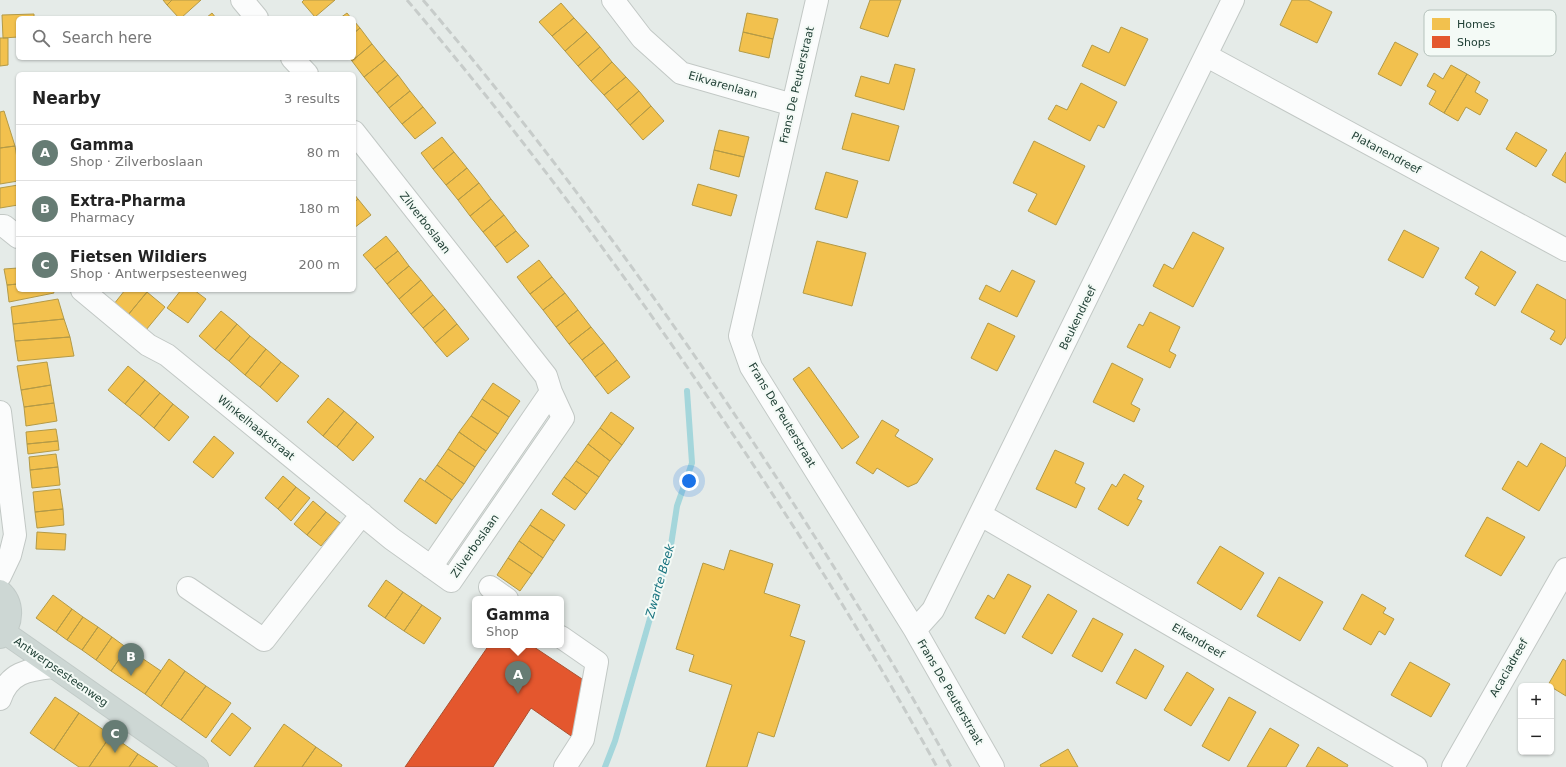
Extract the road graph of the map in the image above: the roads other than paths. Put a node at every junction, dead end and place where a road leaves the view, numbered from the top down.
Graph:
1 (242, 0) edge
2 (613, 0) edge
3 (817, 0) edge
4 (1233, 0) edge
5 (255, 16) edge
6 (1207, 56) junction
7 (294, 60) edge
8 (304, 72) edge
9 (793, 105) junction
10 (356, 135) edge
11 (0, 226) edge
12 (16, 235) edge
13 (1566, 250) edge
14 (84, 292) edge
15 (0, 412) edge
16 (362, 514) junction
17 (981, 515) junction
18 (430, 567) joint
19 (1566, 569) edge
20 (0, 576) edge
21 (188, 588) dead end
22 (0, 591) edge
23 (915, 630) junction
24 (2, 635) edge
25 (564, 639) edge
26 (54, 667) junction
27 (0, 699) edge
28 (197, 767) edge
29 (565, 767) edge
30 (993, 767) edge
31 (1416, 767) edge
32 (1453, 767) edge

1 - 5 street
2 - 9 street, Eikvarenlaan
3 - 9 street, Frans De Peuterstraat
4 - 6 street, Beukendreef
6 - 13 street, Platanendreef
6 - 17 street, Beukendreef
7 - 8 street
9 - 23 street, Frans De Peuterstraat
10 - 18 street, Zilverboslaan
11 - 12 street
14 - 16 street, Winkelhaakstraat
15 - 20 street
16 - 18 street, Winkelhaakstraat
16 - 21 street
17 - 23 street, Beukendreef
17 - 31 street, Eikendreef
19 - 32 street, Acaciadreef
22 - 24 main road
23 - 30 street, Frans De Peuterstraat
24 - 26 main road, Antwerpsesteenweg
25 - 29 street
26 - 27 street
26 - 28 main road, Antwerpsesteenweg

